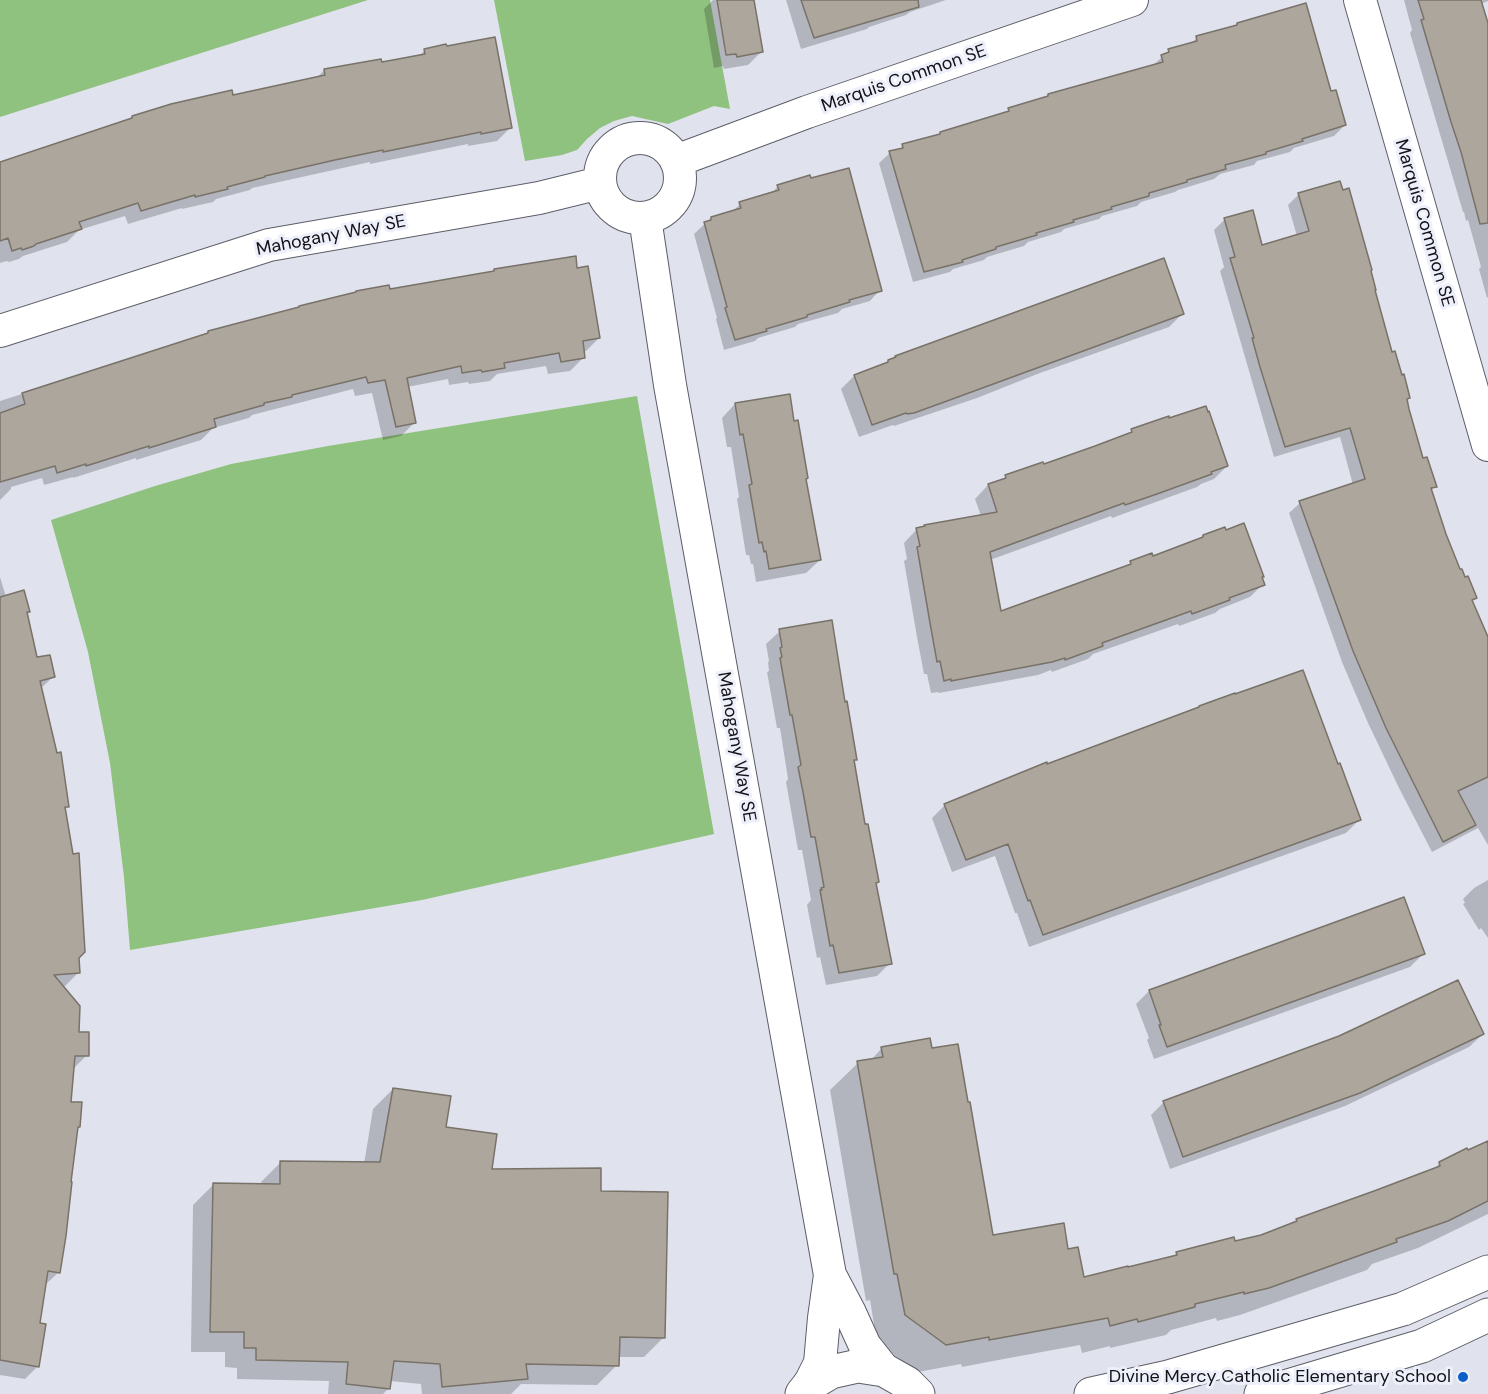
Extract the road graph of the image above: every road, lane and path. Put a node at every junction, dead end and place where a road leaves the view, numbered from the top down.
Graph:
1 (1132, 0) edge
2 (1360, 0) edge
3 (676, 161) junction
4 (600, 183) junction
5 (645, 218) junction
6 (0, 331) edge
7 (1488, 445) edge
8 (1488, 1272) edge
9 (830, 1275) junction
10 (1488, 1316) edge
11 (884, 1370) junction
12 (805, 1390) edge
13 (918, 1394) edge
14 (1091, 1394) edge
15 (1261, 1394) edge

1 - 3 street, Marquis Common SE
2 - 7 street, Marquis Common SE
3 - 4 street
3 - 5 street
4 - 5 street
4 - 6 street, Mahogany Way SE
5 - 9 street, Mahogany Way SE
8 - 14 street
9 - 11 street, Mahogany Way SE
9 - 12 street, Mahogany Way SE
10 - 15 street
11 - 12 street
11 - 13 street

